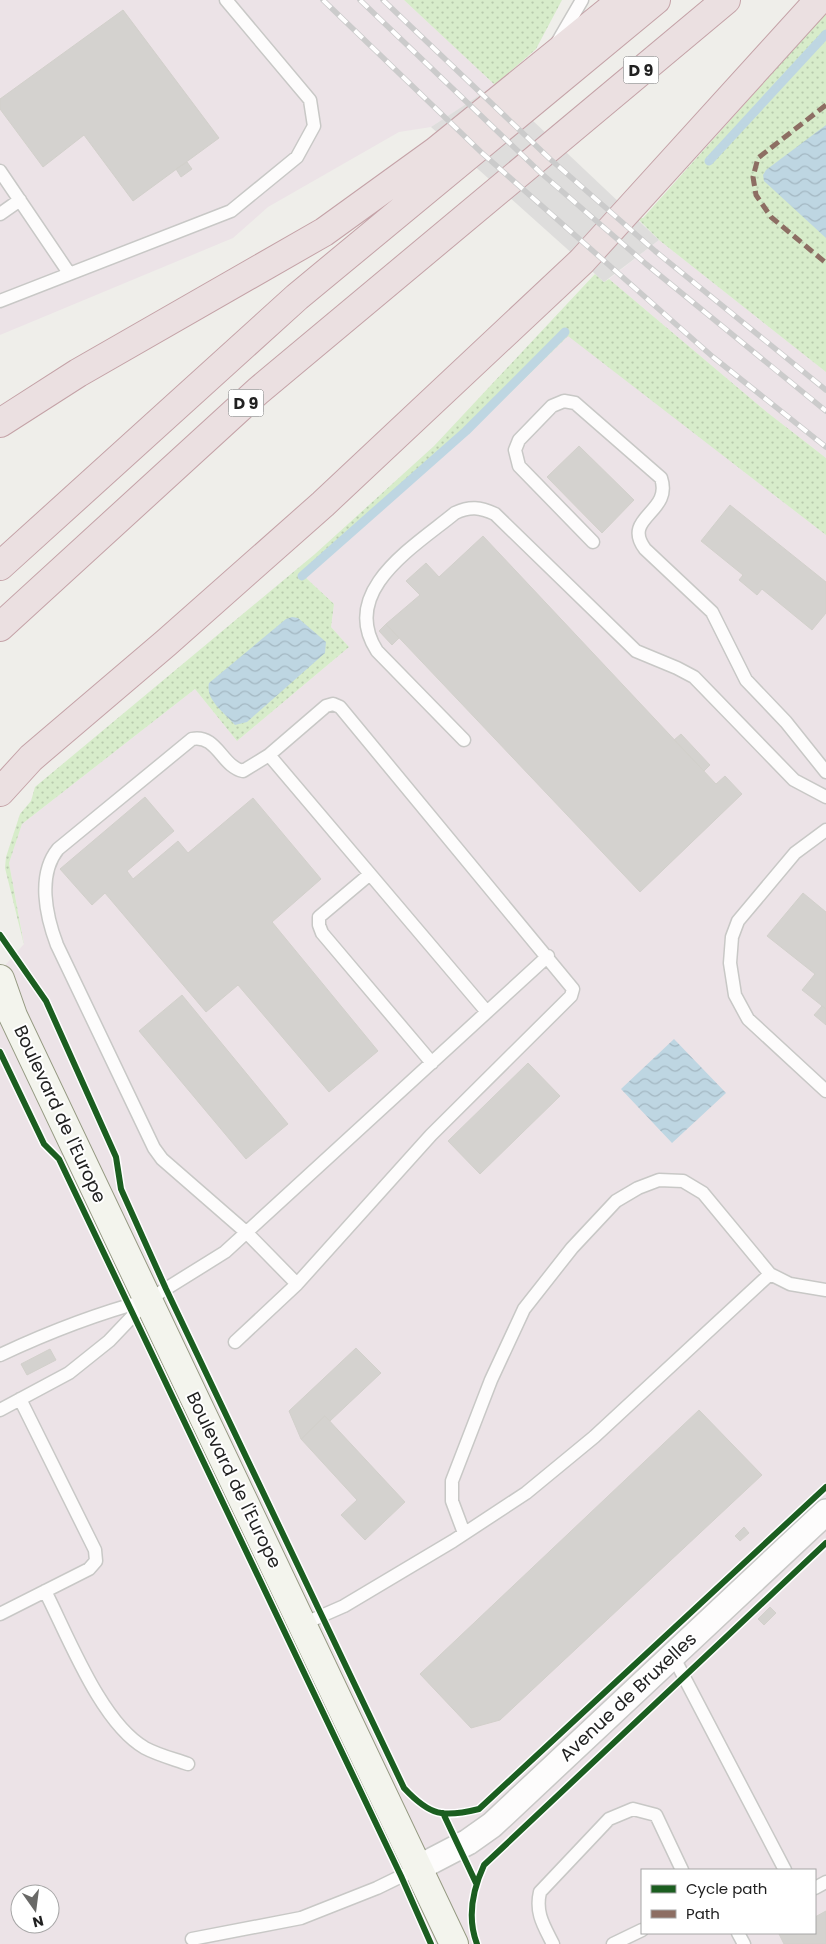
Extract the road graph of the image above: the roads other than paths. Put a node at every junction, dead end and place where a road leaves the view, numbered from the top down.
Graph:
1 (226, 0) edge
2 (582, 0) edge
3 (622, 0) edge
4 (656, 0) edge
5 (726, 0) edge
6 (819, 0) edge
7 (549, 58) junction
8 (0, 172) edge
9 (20, 200) junction
10 (0, 214) edge
11 (69, 273) junction
12 (0, 301) edge
13 (0, 423) edge
14 (593, 542) dead end
15 (0, 566) edge
16 (0, 627) edge
17 (464, 740) dead end
18 (269, 754) junction
19 (826, 772) edge
20 (0, 792) edge
21 (826, 797) edge
22 (826, 830) edge
23 (370, 874) junction
24 (548, 956) junction
25 (0, 979) edge
26 (7, 1006) edge
27 (487, 1012) junction
28 (432, 1063) junction
29 (826, 1091) edge
30 (247, 1232) junction
31 (770, 1274) junction
32 (297, 1284) junction
33 (826, 1290) edge
34 (148, 1300) junction
35 (235, 1342) dead end
36 (0, 1355) edge
37 (20, 1399) junction
38 (0, 1410) edge
39 (826, 1512) edge
40 (464, 1533) junction
41 (45, 1591) junction
42 (0, 1614) edge
43 (303, 1624) junction
44 (672, 1656) junction
45 (188, 1764) dead end
46 (420, 1867) junction
47 (682, 1869) edge
48 (784, 1869) edge
49 (641, 1930) edge
50 (192, 1939) dead end
51 (454, 1944) edge
52 (553, 1944) edge
53 (613, 1944) edge

1 - 11 lane
2 - 7 lane
3 - 7 highway
4 - 15 highway, D 9
5 - 16 highway, D 9
6 - 20 highway
7 - 13 highway
8 - 9 lane
9 - 10 lane
9 - 11 lane
11 - 12 lane
14 - 19 lane
17 - 21 lane
18 - 23 lane
18 - 24 lane
18 - 30 lane
22 - 29 lane
23 - 27 lane
23 - 28 lane
24 - 27 lane
24 - 32 lane
25 - 26 street, Boulevard de l'Europe
26 - 34 street, Boulevard de l'Europe
27 - 28 lane
28 - 30 lane
30 - 32 lane
30 - 34 lane
31 - 33 lane
31 - 40 lane
31 - 40 lane
32 - 35 lane
34 - 36 lane
34 - 37 lane
34 - 43 street, Boulevard de l'Europe
37 - 38 lane
37 - 41 lane
39 - 44 street, Avenue de Bruxelles
40 - 43 lane
41 - 42 lane
41 - 45 lane
43 - 46 street, Boulevard de l'Europe
44 - 46 street, Avenue de Bruxelles
44 - 48 lane
46 - 50 lane
46 - 51 street, Boulevard de l'Europe
47 - 52 lane
49 - 53 lane

